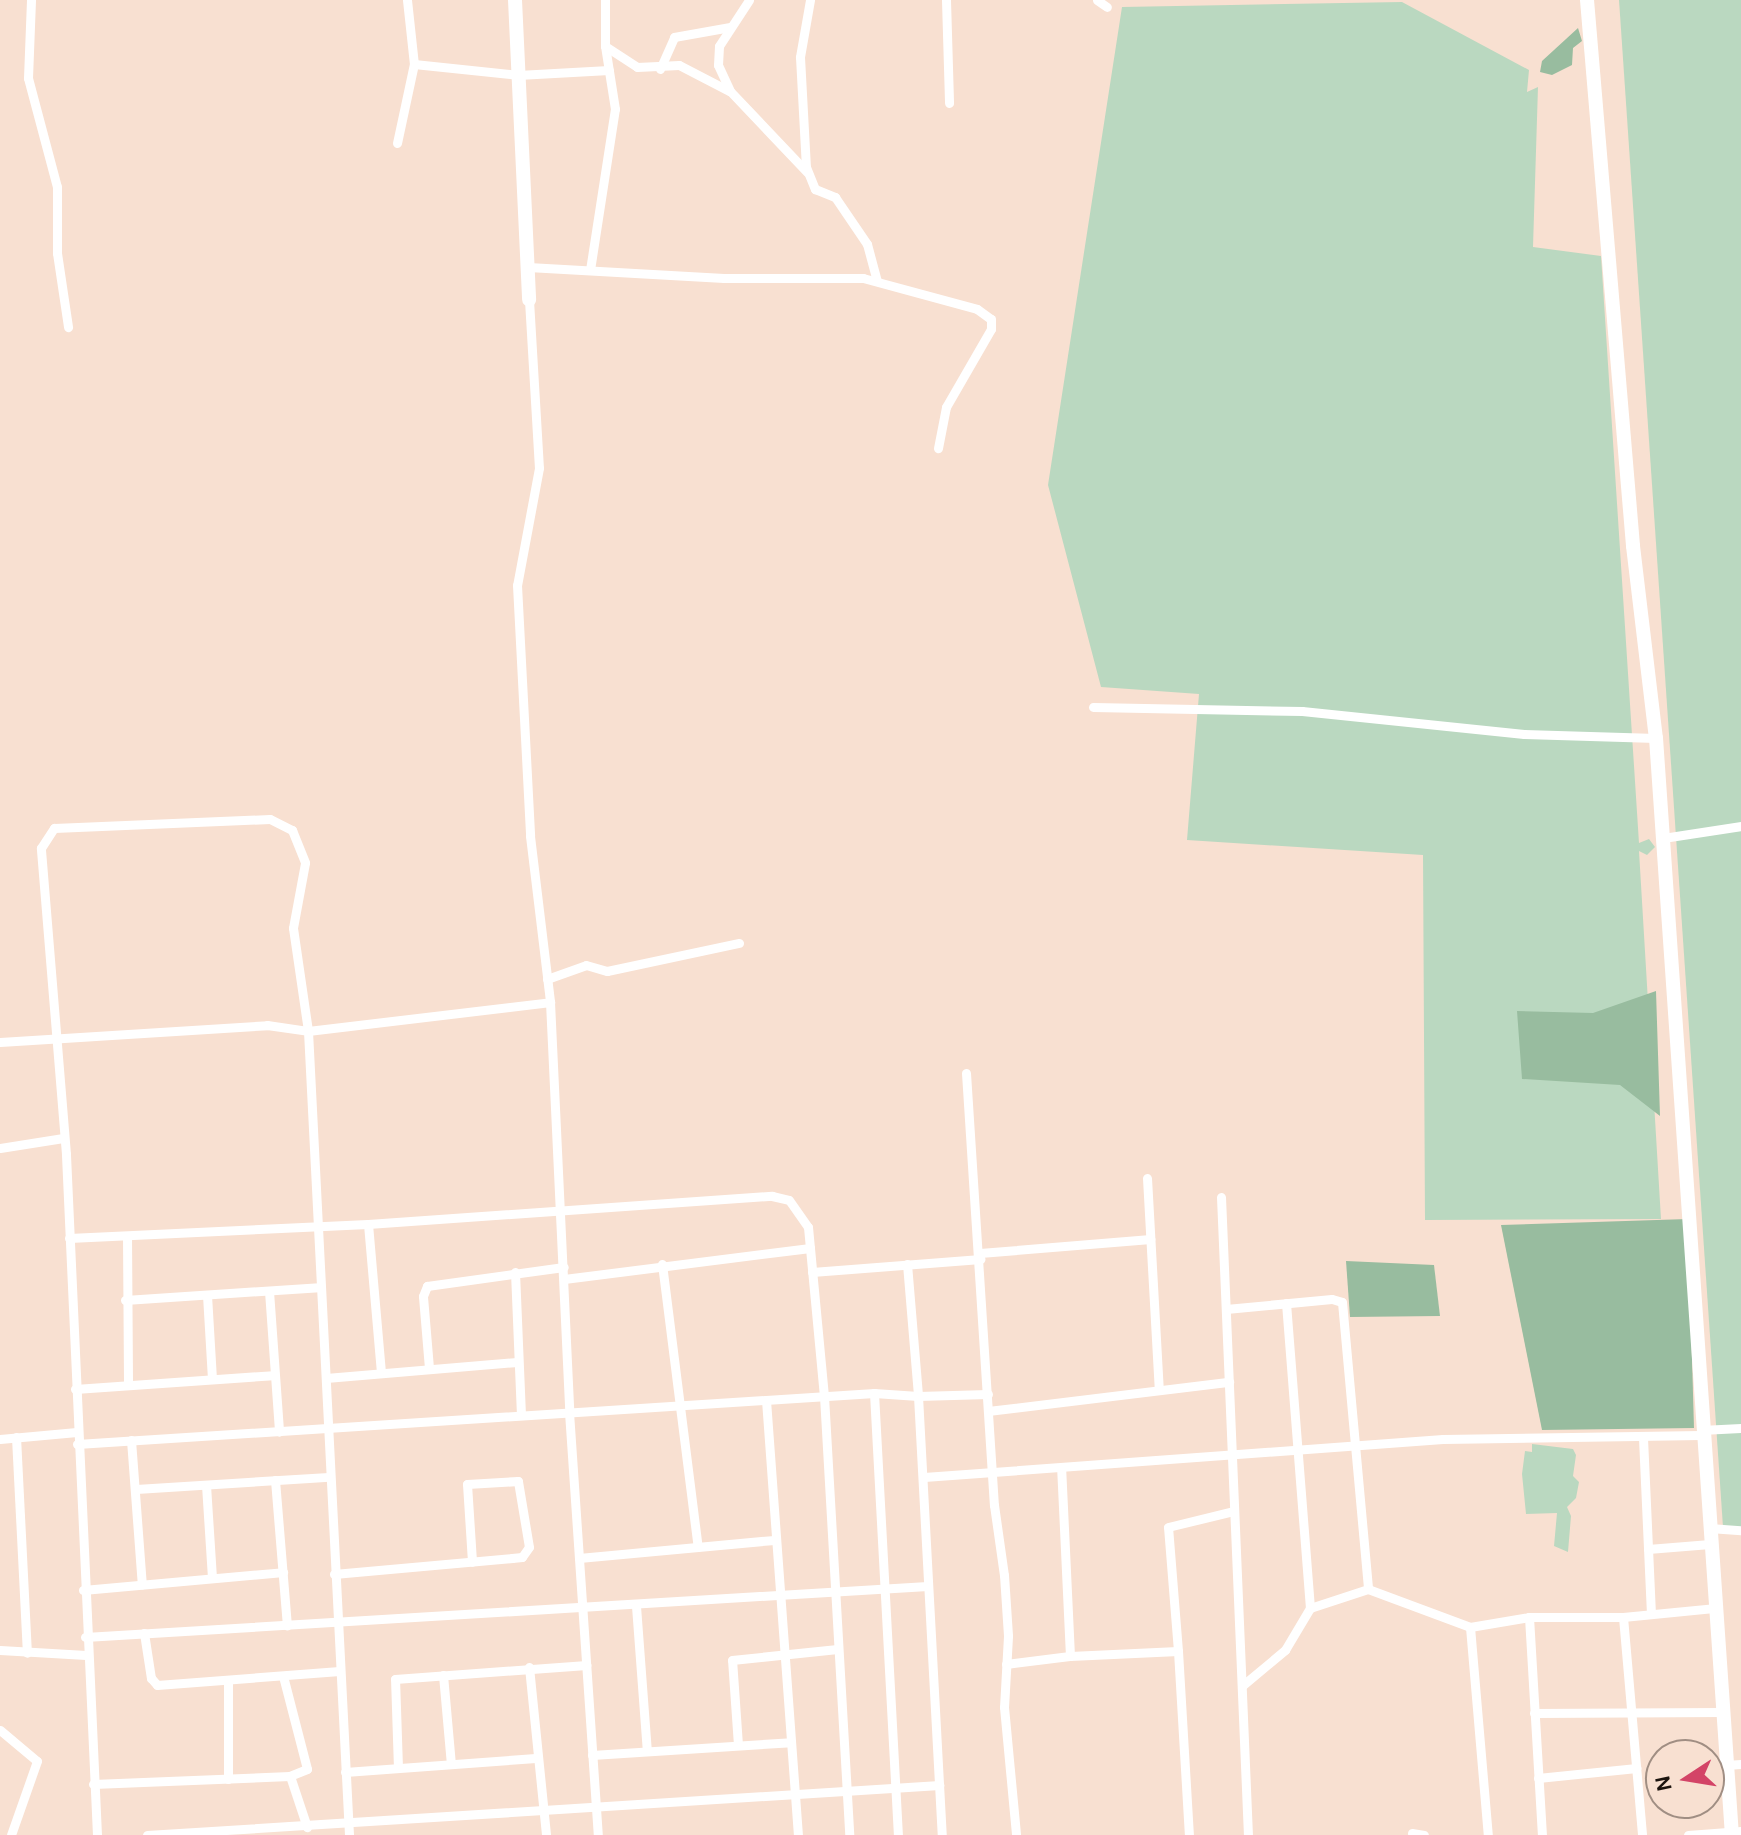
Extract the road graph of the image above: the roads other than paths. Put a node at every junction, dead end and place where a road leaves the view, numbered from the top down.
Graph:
1 (31, 0) edge
2 (407, 0) edge
3 (515, 0) edge
4 (605, 0) edge
5 (749, 0) edge
6 (810, 0) edge
7 (946, 0) edge
8 (1097, 0) edge
9 (1587, 0) edge
10 (1107, 7) dead end
11 (730, 27) junction
12 (605, 46) junction
13 (414, 64) junction
14 (660, 69) junction
15 (609, 70) junction
16 (518, 75) junction
17 (730, 91) junction
18 (949, 103) dead end
19 (397, 143) dead end
20 (807, 172) junction
21 (528, 267) junction
22 (590, 270) junction
23 (877, 281) junction
24 (529, 300) joint
25 (68, 327) dead end
26 (938, 448) dead end
27 (1093, 707) dead end
28 (1656, 738) junction
29 (1741, 826) edge
30 (1663, 838) junction
31 (739, 943) dead end
32 (547, 979) junction
33 (550, 1002) junction
34 (308, 1031) junction
35 (55, 1040) junction
36 (0, 1042) edge
37 (966, 1073) dead end
38 (63, 1138) junction
39 (0, 1148) edge
40 (1147, 1178) dead end
41 (1221, 1197) dead end
42 (562, 1211) junction
43 (368, 1224) junction
44 (314, 1226) junction
45 (127, 1236) junction
46 (69, 1238) junction
47 (1150, 1239) junction
48 (810, 1248) junction
49 (980, 1256) junction
50 (662, 1264) junction
51 (907, 1264) junction
52 (564, 1267) junction
53 (515, 1272) junction
54 (812, 1272) junction
55 (564, 1279) junction
56 (319, 1287) junction
57 (269, 1291) junction
58 (207, 1295) junction
59 (125, 1300) junction
60 (1286, 1303) junction
61 (1226, 1309) junction
62 (517, 1362) junction
63 (429, 1368) junction
64 (381, 1372) junction
65 (273, 1375) junction
66 (212, 1378) junction
67 (326, 1378) junction
68 (1229, 1382) junction
69 (128, 1385) junction
70 (75, 1389) junction
71 (1159, 1390) junction
72 (874, 1393) junction
73 (988, 1394) junction
74 (824, 1396) junction
75 (918, 1396) junction
76 (766, 1400) junction
77 (680, 1405) junction
78 (988, 1411) junction
79 (569, 1412) junction
80 (521, 1413) junction
81 (327, 1427) junction
82 (1741, 1428) edge
83 (77, 1432) junction
84 (279, 1432) junction
85 (1701, 1432) junction
86 (16, 1437) junction
87 (1643, 1438) junction
88 (0, 1439) edge
89 (131, 1440) junction
90 (77, 1444) junction
91 (1352, 1445) junction
92 (1296, 1451) junction
93 (1232, 1456) junction
94 (1061, 1468) junction
95 (992, 1473) junction
96 (329, 1477) junction
97 (924, 1477) junction
98 (275, 1480) junction
99 (206, 1485) junction
100 (136, 1489) junction
101 (1233, 1511) junction
102 (1709, 1528) junction
103 (1741, 1530) edge
104 (774, 1540) junction
105 (1710, 1544) junction
106 (698, 1547) junction
107 (1648, 1549) junction
108 (579, 1558) junction
109 (472, 1562) junction
110 (283, 1572) junction
111 (334, 1574) junction
112 (212, 1578) junction
113 (142, 1585) junction
114 (927, 1586) junction
115 (1368, 1589) junction
116 (83, 1590) junction
117 (884, 1590) junction
118 (833, 1594) junction
119 (777, 1598) junction
120 (636, 1606) junction
121 (1310, 1608) junction
122 (1714, 1608) junction
123 (582, 1609) junction
124 (1651, 1614) junction
125 (1529, 1617) junction
126 (1623, 1617) junction
127 (336, 1623) junction
128 (287, 1626) junction
129 (1470, 1627) junction
130 (144, 1633) junction
131 (85, 1637) junction
132 (837, 1649) junction
133 (0, 1650) edge
134 (1178, 1651) junction
135 (27, 1653) junction
136 (782, 1653) junction
137 (86, 1655) junction
138 (1070, 1656) junction
139 (1006, 1664) junction
140 (586, 1665) junction
141 (529, 1667) junction
142 (339, 1671) junction
143 (443, 1675) junction
144 (283, 1676) junction
145 (228, 1680) junction
146 (1243, 1685) junction
147 (1631, 1710) junction
148 (1722, 1712) junction
149 (1534, 1713) junction
150 (0, 1730) edge
151 (791, 1742) junction
152 (738, 1745) junction
153 (647, 1751) junction
154 (592, 1755) junction
155 (535, 1758) junction
156 (451, 1764) junction
157 (1734, 1765) edge
158 (398, 1768) junction
159 (1636, 1768) junction
160 (345, 1772) junction
161 (290, 1776) junction
162 (1538, 1778) junction
163 (228, 1779) junction
164 (93, 1784) junction
165 (939, 1785) junction
166 (896, 1787) junction
167 (847, 1790) junction
168 (796, 1795) junction
169 (595, 1808) junction
170 (544, 1810) junction
171 (307, 1827) junction
172 (348, 1830) edge
173 (1735, 1832) edge
174 (1412, 1833) edge
175 (11, 1835) edge
176 (97, 1835) edge
177 (147, 1835) edge
178 (546, 1835) edge
179 (598, 1835) edge
180 (798, 1835) edge
181 (849, 1835) edge
182 (898, 1835) edge
183 (942, 1835) edge
184 (1016, 1835) edge
185 (1189, 1835) edge
186 (1248, 1835) edge
187 (1424, 1835) edge
188 (1488, 1835) edge
189 (1542, 1835) edge
190 (1642, 1835) edge
191 (1688, 1835) edge

1 - 25 street
2 - 13 street
3 - 16 street
4 - 12 street
5 - 11 street
6 - 20 street
7 - 18 street
8 - 10 street
9 - 28 street
11 - 14 street
11 - 17 street
12 - 14 street
12 - 15 street
13 - 16 street
13 - 19 street
14 - 17 street
15 - 16 street
15 - 22 street
16 - 21 street
17 - 20 street
20 - 23 street
21 - 22 street
21 - 24 street
22 - 23 street
23 - 26 street
24 - 32 street
27 - 28 street
28 - 30 street
29 - 30 street
30 - 85 street
31 - 32 street
32 - 33 street
33 - 34 street
33 - 42 street
34 - 35 street
34 - 35 street
34 - 44 street
35 - 36 street
35 - 38 street
37 - 49 street
38 - 39 street
38 - 46 street
40 - 47 street
41 - 61 street
42 - 43 street
42 - 48 street
42 - 52 street
43 - 44 street
43 - 64 street
44 - 45 street
44 - 56 street
45 - 46 street
45 - 59 street
46 - 70 street
47 - 49 street
47 - 71 street
48 - 50 street
48 - 54 street
49 - 51 street
49 - 73 street
50 - 55 street
50 - 77 street
51 - 54 street
51 - 75 street
52 - 53 street
52 - 55 street
53 - 62 street
53 - 63 street
54 - 74 street
55 - 79 street
56 - 57 street
56 - 67 street
57 - 58 street
57 - 65 street
58 - 59 street
58 - 66 street
59 - 69 street
60 - 61 street
60 - 91 street
60 - 92 street
61 - 68 street
62 - 63 street
62 - 80 street
63 - 64 street
64 - 67 street
65 - 66 street
65 - 84 street
66 - 69 street
67 - 81 street
68 - 71 street
68 - 93 street
69 - 70 street
70 - 83 street
71 - 78 street
72 - 74 street
72 - 75 street
72 - 117 street
73 - 75 street
73 - 78 street
74 - 76 street
74 - 118 street
75 - 97 street
76 - 77 street
76 - 104 street
77 - 79 street
77 - 106 street
78 - 95 street
79 - 80 street
79 - 108 street
80 - 81 street
81 - 84 street
81 - 96 street
82 - 85 street
83 - 86 street
83 - 90 street
84 - 89 street
85 - 87 street
85 - 102 street
86 - 88 street
86 - 135 street
87 - 91 street
87 - 107 street
89 - 90 street
89 - 100 street
90 - 116 street
91 - 92 street
91 - 115 street
92 - 93 street
92 - 121 street
93 - 94 street
93 - 101 street
94 - 95 street
94 - 138 street
95 - 97 street
95 - 139 street
96 - 98 street
96 - 111 street
97 - 114 street
98 - 99 street
98 - 110 street
99 - 100 street
99 - 112 street
100 - 113 street
101 - 134 street
101 - 146 street
102 - 103 street
102 - 105 street
104 - 106 street
104 - 119 street
105 - 107 street
105 - 122 street
106 - 108 street
107 - 124 street
108 - 123 street
109 - 109 street
109 - 111 street
110 - 112 street
110 - 128 street
111 - 127 street
112 - 113 street
113 - 116 street
114 - 117 street
114 - 165 street
115 - 121 street
115 - 129 street
116 - 131 street
117 - 118 street
117 - 166 street
118 - 119 street
118 - 132 street
119 - 120 street
119 - 136 street
120 - 123 street
120 - 153 street
121 - 146 street
122 - 124 street
122 - 148 street
123 - 127 street
123 - 140 street
124 - 126 street
125 - 126 street
125 - 129 street
125 - 149 street
126 - 147 street
127 - 128 street
127 - 142 street
128 - 130 street
129 - 188 street
130 - 131 street
130 - 145 street
131 - 137 street
132 - 136 street
132 - 167 street
133 - 135 street
134 - 138 street
134 - 185 street
135 - 137 street
136 - 151 street
136 - 152 street
137 - 164 street
138 - 139 street
139 - 184 street
140 - 141 street
140 - 154 street
141 - 143 street
141 - 155 street
142 - 144 street
142 - 160 street
143 - 156 street
143 - 158 street
144 - 145 street
144 - 161 street
145 - 163 street
146 - 186 street
147 - 148 street
147 - 149 street
147 - 159 street
148 - 157 street
149 - 162 street
150 - 175 street
151 - 152 street
151 - 168 street
152 - 153 street
153 - 154 street
154 - 169 street
155 - 156 street
155 - 170 street
156 - 158 street
157 - 173 street
158 - 160 street
159 - 162 street
159 - 190 street
160 - 172 street
161 - 163 street
161 - 171 street
162 - 189 street
163 - 164 street
164 - 176 street
165 - 166 street
165 - 183 street
166 - 167 street
166 - 182 street
167 - 168 street
167 - 181 street
168 - 169 street
168 - 180 street
169 - 170 street
169 - 179 street
170 - 172 street
170 - 178 street
171 - 172 street
171 - 177 street
173 - 191 street
174 - 187 street

